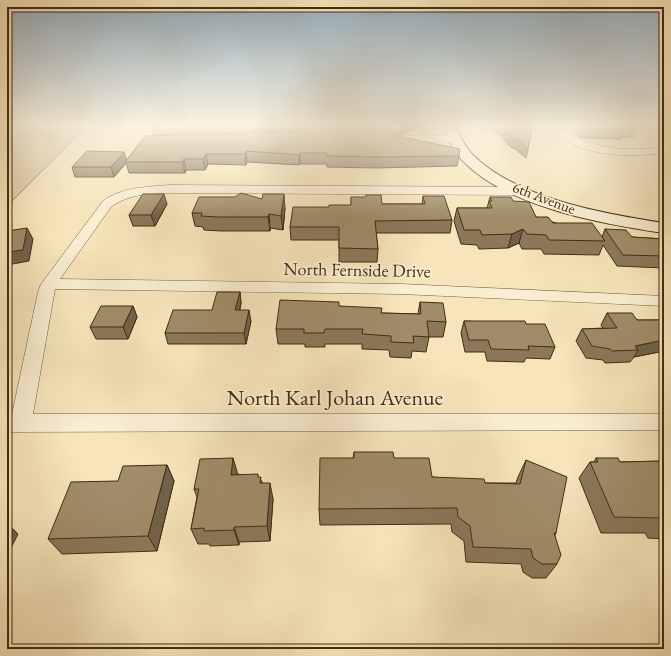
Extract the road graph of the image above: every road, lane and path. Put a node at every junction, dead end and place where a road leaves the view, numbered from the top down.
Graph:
1 (467, 156) edge
2 (520, 191) junction
3 (664, 228) edge
4 (49, 284) junction
5 (664, 301) edge
6 (664, 422) edge
7 (14, 423) edge

1 - 2 street, 6th Avenue
2 - 3 street, 6th Avenue
2 - 4 street
4 - 5 street, North Fernside Drive
4 - 7 street
6 - 7 street, North Karl Johan Avenue

